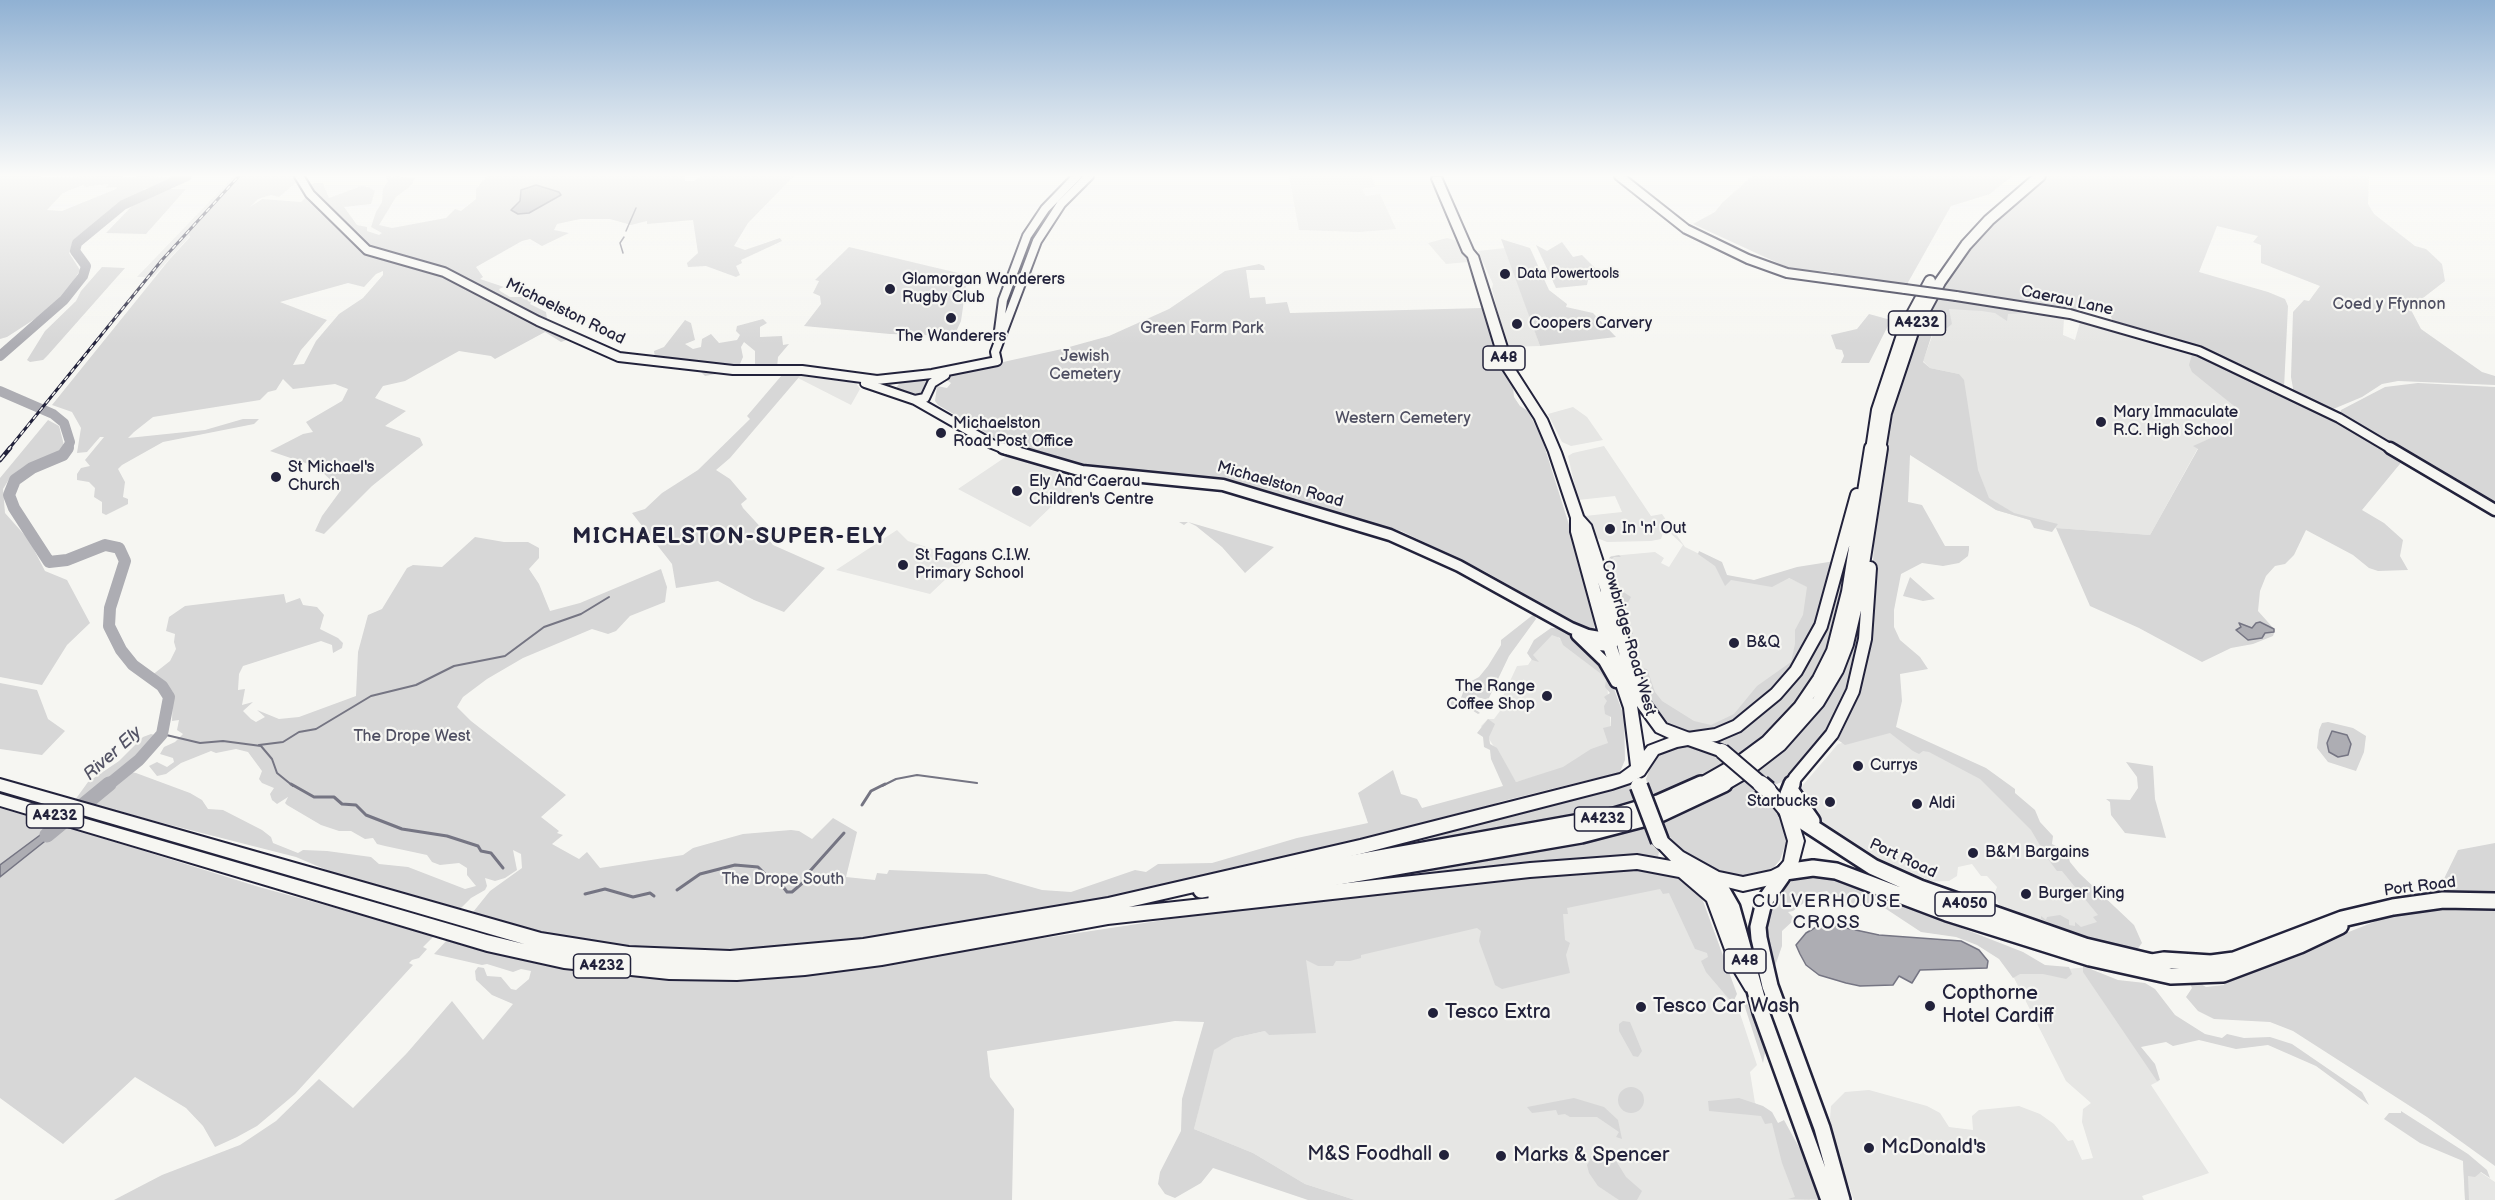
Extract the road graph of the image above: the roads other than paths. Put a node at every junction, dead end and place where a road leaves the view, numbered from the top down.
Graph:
1 (349, 232) edge
2 (1459, 232) edge
3 (1692, 232) edge
4 (1968, 232) edge
5 (1978, 232) edge
6 (1029, 233) joint
7 (1041, 234) joint
8 (1006, 290) junction
9 (1018, 291) junction
10 (998, 344) junction
11 (950, 371) junction
12 (925, 375) junction
13 (899, 378) junction
14 (857, 379) junction
15 (932, 382) junction
16 (895, 391) junction
17 (927, 395) junction
18 (915, 400) junction
19 (933, 409) junction
20 (1871, 448) junction
21 (1872, 510) junction
22 (2495, 510) edge
23 (1577, 519) junction
24 (1571, 628) junction
25 (1613, 641) junction
26 (1590, 644) junction
27 (1626, 693) junction
28 (1688, 739) junction
29 (1639, 769) junction
30 (6, 787) edge
31 (1791, 791) junction
32 (0, 800) edge
33 (1787, 810) junction
34 (115, 826) junction
35 (1818, 832) junction
36 (1673, 867) junction
37 (1785, 872) junction
38 (1706, 875) junction
39 (2495, 901) edge
40 (1108, 911) junction
41 (2161, 968) junction
42 (1752, 985) junction
43 (1829, 1200) edge
44 (1842, 1200) edge

1 - 14 street, Michaelston Road
2 - 23 highway, Cowbridge Road West / A48
3 - 22 street, Caerau Lane, bridge
4 - 20 main road, A4232
5 - 21 main road, A4232
6 - 7 street
6 - 8 street
7 - 9 street
8 - 9 street
8 - 10 street
9 - 10 street
10 - 11 street, Michaelston Road
11 - 12 street, Michaelston Road
11 - 15 street
12 - 13 street, Michaelston Road
12 - 15 street
13 - 14 street, Michaelston Road
13 - 16 street
14 - 16 street, Michaelston Road
15 - 17 street
16 - 18 street, Michaelston Road
17 - 18 street
17 - 19 street
18 - 19 street, Michaelston Road
19 - 24 street, Michaelston Road
20 - 28 main road
20 - 40 main road, A4232
21 - 31 main road
21 - 40 main road, A4232
23 - 25 highway, Cowbridge Road West / A48
23 - 25 highway, Cowbridge Road West / A48
24 - 25 street, Michaelston Road
24 - 26 street, Michaelston Road
25 - 26 street
25 - 27 highway, Cowbridge Road West / A48
25 - 28 highway, Cowbridge Road West / A48
26 - 27 street, Michaelston Road
27 - 29 highway, Cowbridge Road West / A48
28 - 29 highway
28 - 33 highway, bridge
29 - 38 highway, bridge
29 - 40 highway
30 - 34 highway, A4232
31 - 33 main road
31 - 35 main road
32 - 34 highway, A4232
33 - 35 main road, Port Road / A4050
33 - 37 highway
34 - 40 highway, A4232
35 - 41 main road, Port Road / A4050
36 - 38 highway
36 - 40 highway
36 - 42 highway
37 - 38 highway
37 - 41 main road, Port Road / A4050
37 - 44 main road, A48
38 - 42 main road, A48
39 - 41 main road, Port Road / A4050
42 - 43 main road, A48

